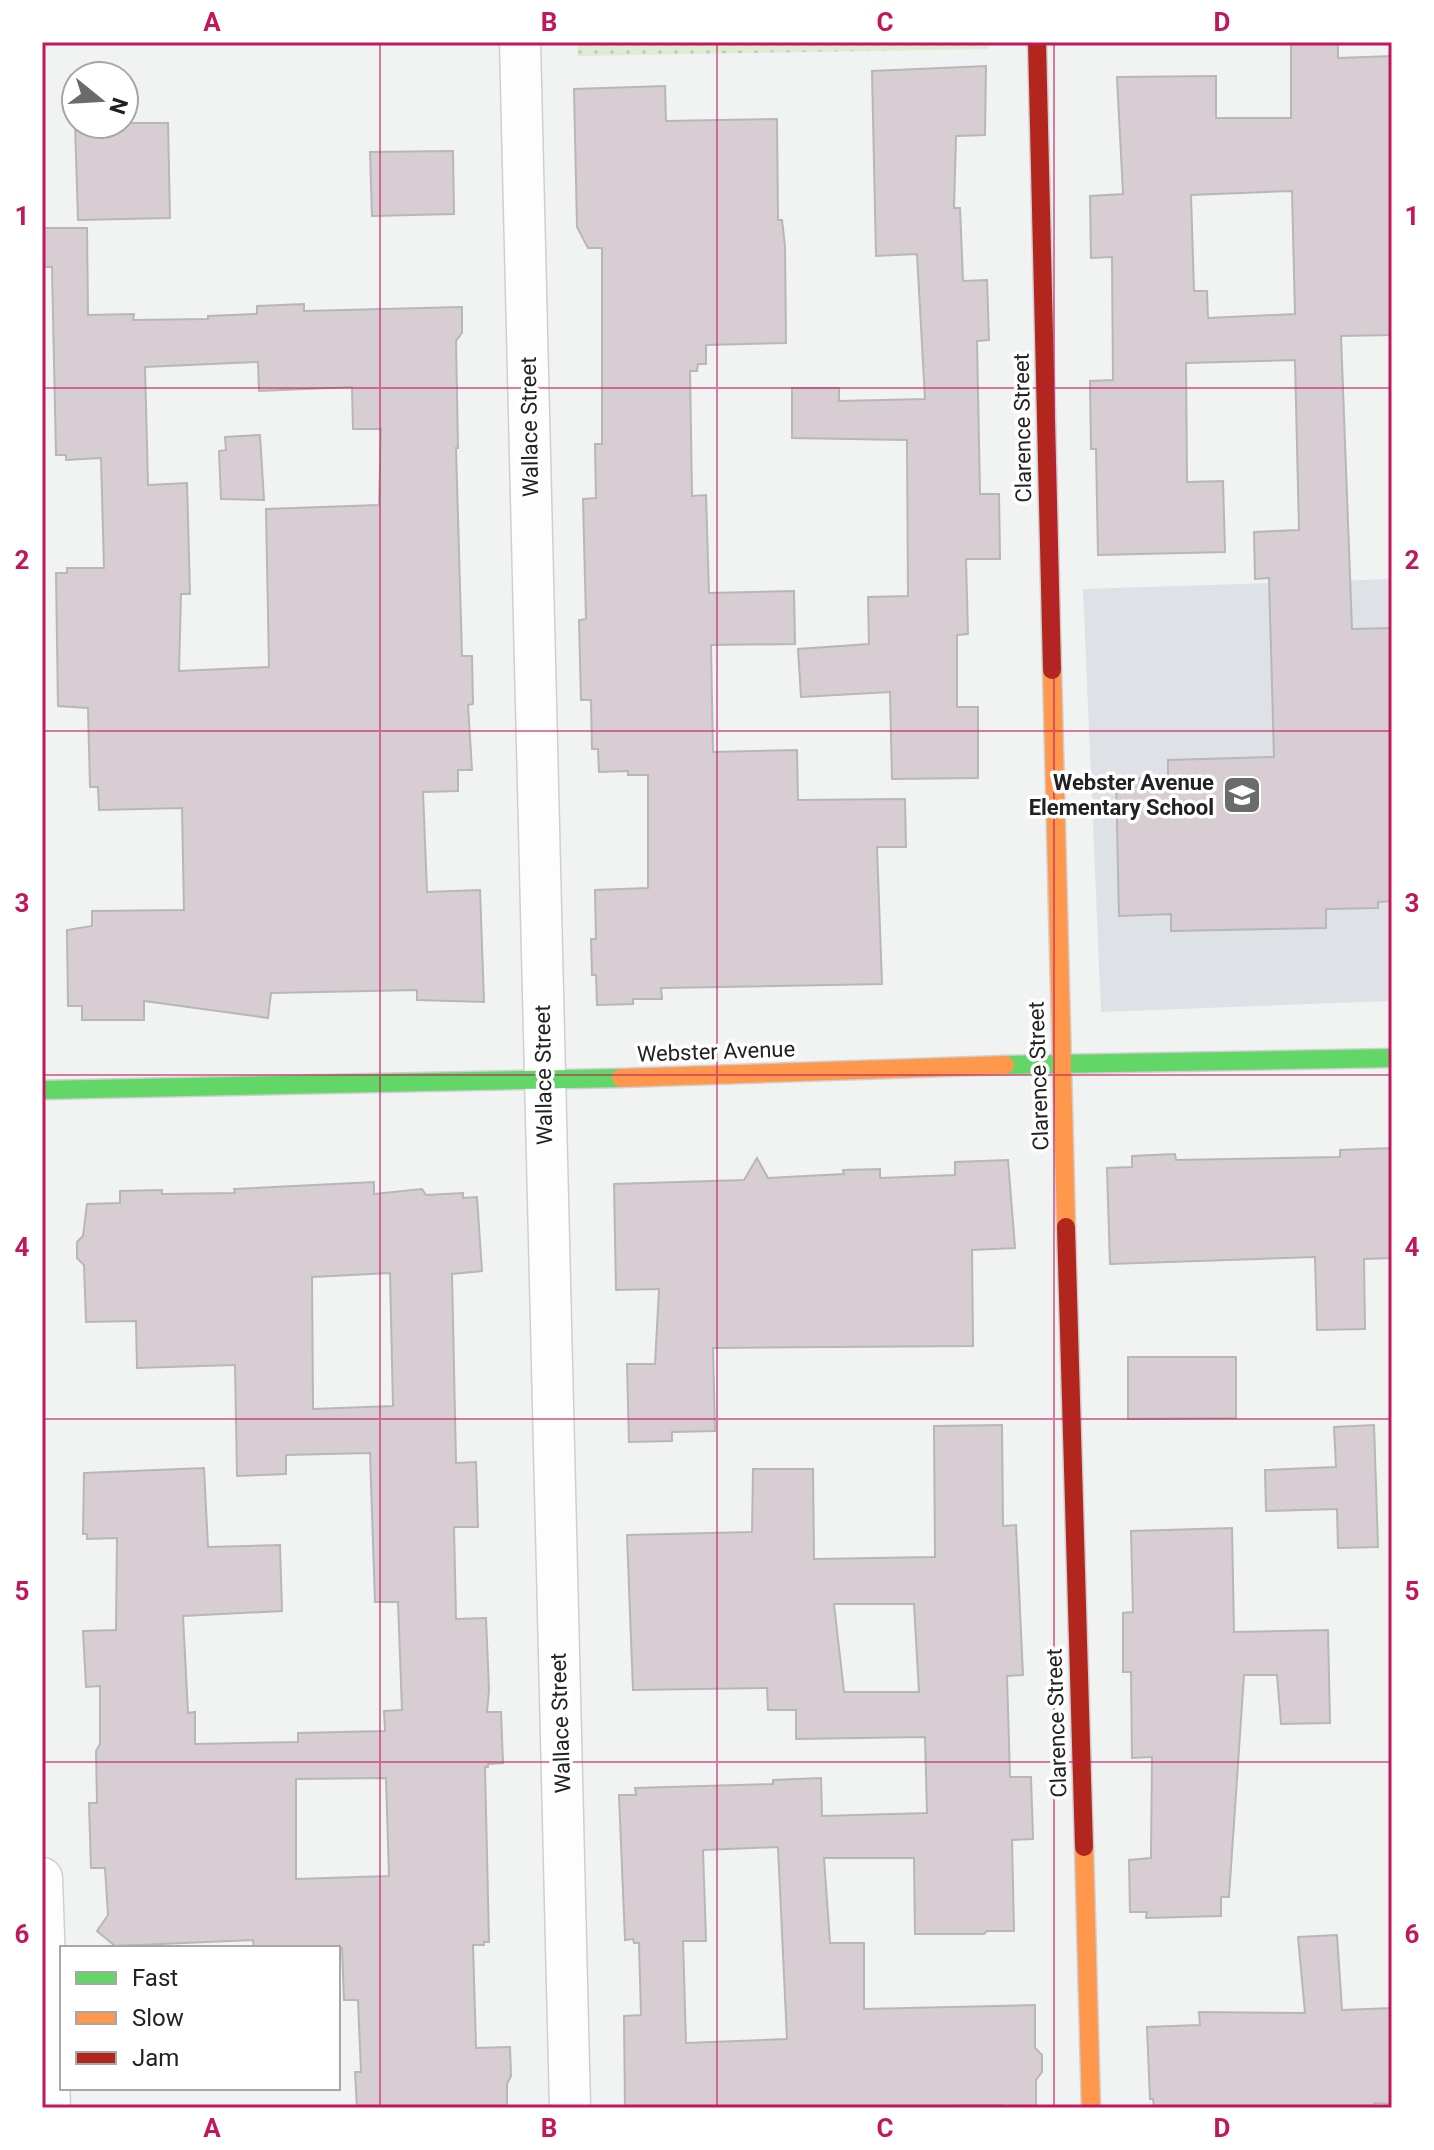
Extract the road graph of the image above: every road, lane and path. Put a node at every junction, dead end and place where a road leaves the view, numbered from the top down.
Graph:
1 (520, 42) edge
2 (1037, 42) edge
3 (1392, 1058) edge
4 (1061, 1063) junction
5 (543, 1081) junction
6 (42, 1090) edge
7 (42, 1878) edge
8 (50, 2108) edge
9 (570, 2108) edge
10 (1091, 2108) edge

1 - 5 street, Wallace Street
2 - 4 street, Clarence Street
3 - 4 street, Webster Avenue
4 - 5 street, Webster Avenue
4 - 10 street, Clarence Street
5 - 6 street, Webster Avenue
5 - 9 street, Wallace Street
7 - 8 street

